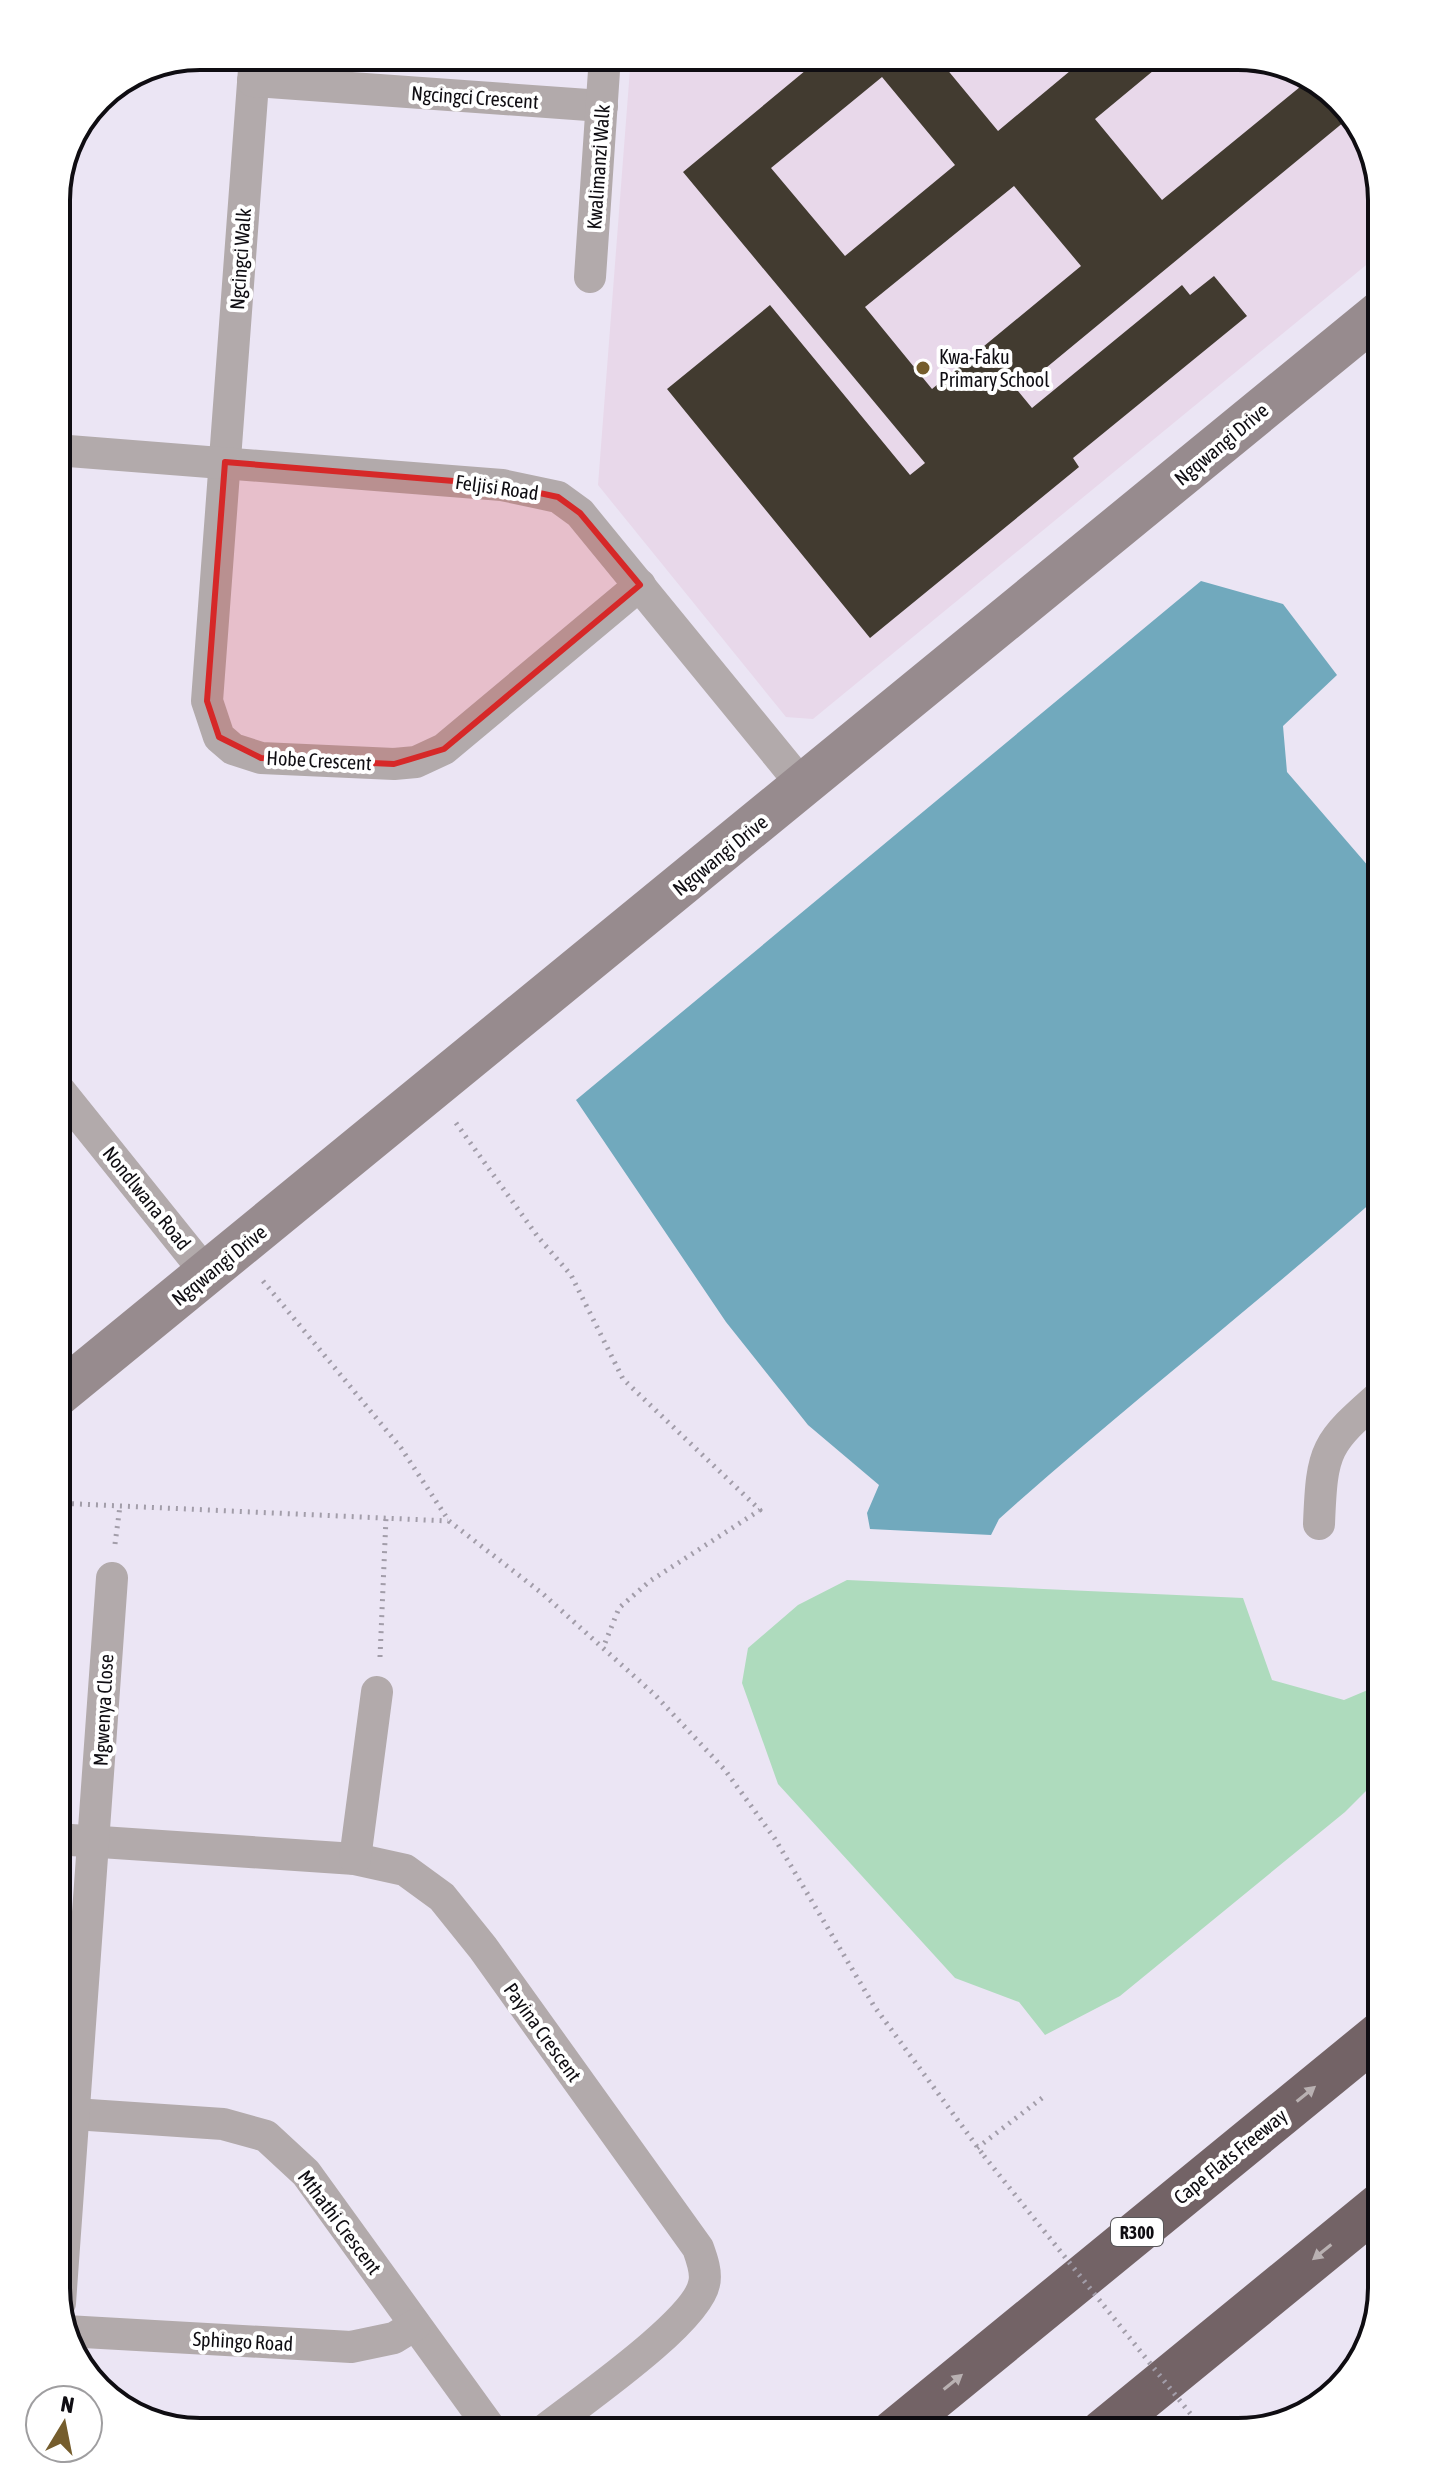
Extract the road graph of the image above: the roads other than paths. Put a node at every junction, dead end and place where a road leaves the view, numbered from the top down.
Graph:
1 (254, 70) edge
2 (263, 70) edge
3 (604, 70) edge
4 (602, 106) junction
5 (590, 277) dead end
6 (1368, 323) edge
7 (70, 451) edge
8 (225, 462) junction
9 (640, 585) junction
10 (804, 787) junction
11 (70, 1103) edge
12 (207, 1274) junction
13 (70, 1385) edge
14 (1368, 1407) edge
15 (1319, 1524) dead end
16 (112, 1578) dead end
17 (377, 1692) road end
18 (70, 1840) edge
19 (95, 1842) junction
20 (355, 1859) junction
21 (1368, 2043) edge
22 (74, 2114) junction
23 (70, 2168) edge
24 (1368, 2214) edge
25 (415, 2325) junction
26 (78, 2332) edge
27 (483, 2418) edge
28 (560, 2418) edge
29 (910, 2418) edge
30 (1119, 2418) edge

1 - 8 street, Ngcingci Walk
2 - 4 street, Ngcingci Crescent
3 - 4 street, Kwalimanzi Walk
4 - 5 street, Kwalimanzi Walk
6 - 10 street, Ngqwangi Drive
7 - 8 street, Feljisi Road
8 - 9 street, Feljisi Road
8 - 9 street, Hobe Crescent
9 - 10 street, Feljisi Road
10 - 12 street, Ngqwangi Drive
11 - 12 street, Nondlwana Road
12 - 13 street, Ngqwangi Drive
14 - 15 street
16 - 19 street, Mgwenya Close
17 - 20 street
18 - 19 street, Payina Crescent
19 - 20 street, Payina Crescent
19 - 22 street, Mgwenya Close
20 - 28 street, Payina Crescent
29 -> 21 highway, Cape Flats Freeway / R300
22 - 23 street, Mgwenya Close
22 - 25 street, Mthathi Crescent
24 -> 30 highway
25 - 26 street, Sphingo Road
25 - 27 street, Mthathi Crescent

